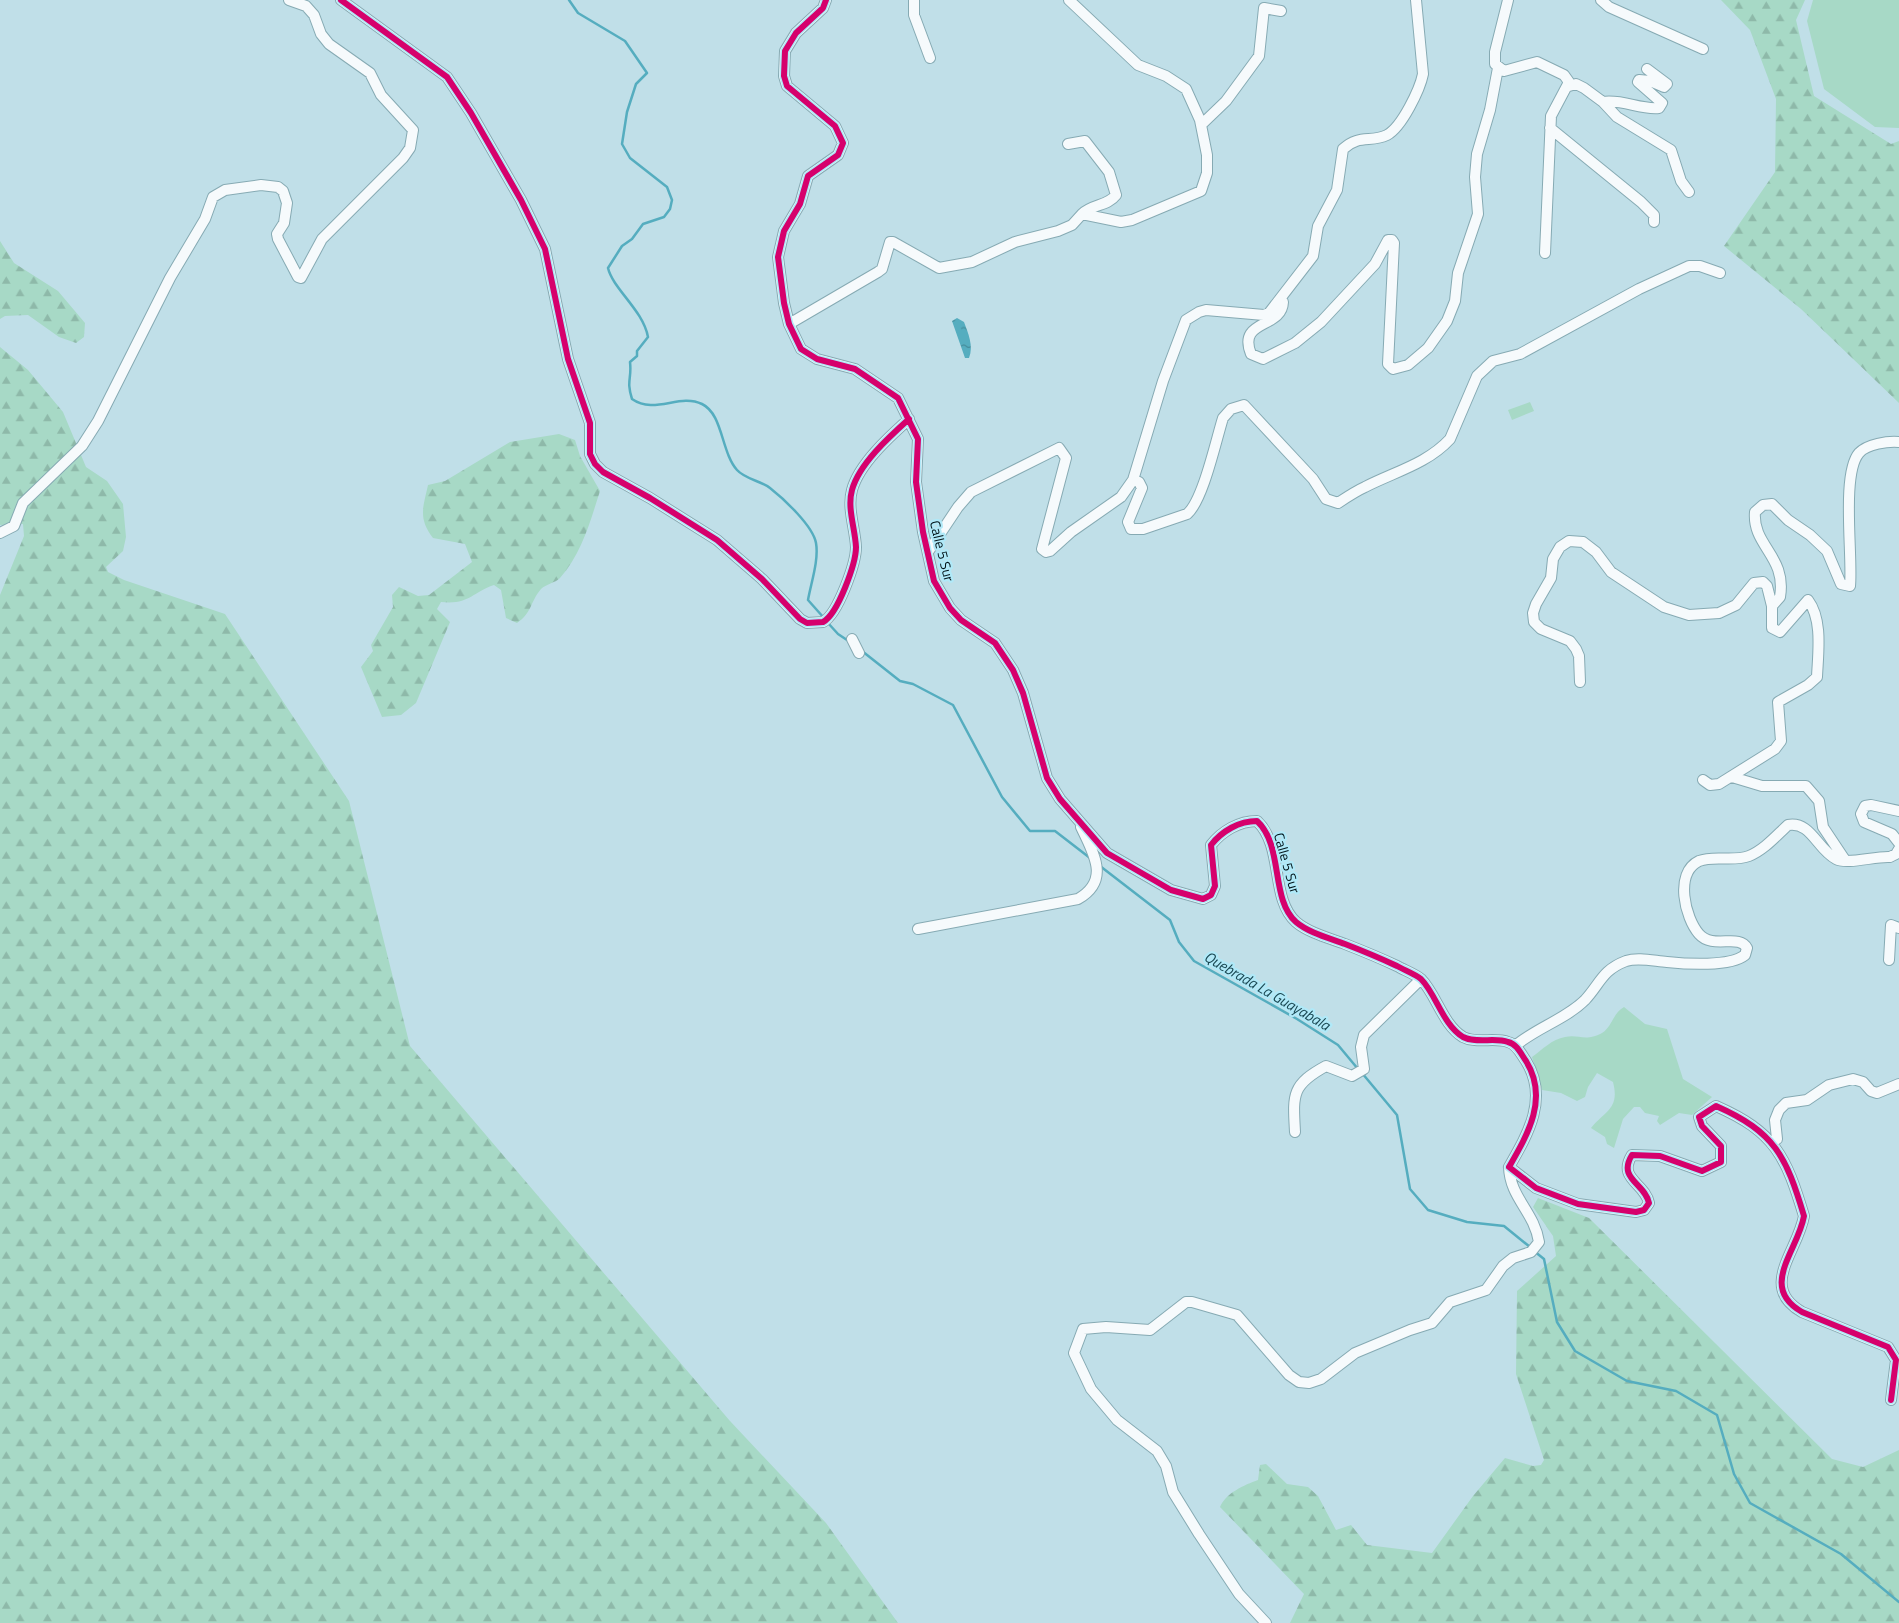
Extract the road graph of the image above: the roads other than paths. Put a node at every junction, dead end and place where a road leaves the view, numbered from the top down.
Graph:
1 (289, 0) edge
2 (341, 0) edge
3 (826, 0) edge
4 (914, 0) edge
5 (1069, 0) edge
6 (1416, 0) edge
7 (1508, 0) edge
8 (1601, 0) edge
9 (1281, 12) dead end
10 (1703, 49) dead end
11 (930, 58) dead end
12 (1498, 68) junction
13 (1647, 69) dead end
14 (1569, 86) junction
15 (1603, 102) junction
16 (1201, 125) junction
17 (1550, 128) junction
18 (1068, 144) dead end
19 (1689, 192) dead end
20 (1082, 214) junction
21 (1654, 222) dead end
22 (1546, 253) dead end
23 (1720, 273) dead end
24 (1280, 300) junction
25 (790, 324) junction
26 (909, 419) junction
27 (1899, 442) edge
28 (1133, 480) junction
29 (0, 532) edge
30 (928, 552) junction
31 (1772, 606) junction
32 (852, 640) dead end
33 (859, 653) dead end
34 (1580, 682) dead end
35 (1732, 776) junction
36 (1703, 780) dead end
37 (1899, 812) edge
38 (1079, 822) junction
39 (1899, 843) edge
40 (1899, 849) edge
41 (1845, 860) junction
42 (1899, 928) edge
43 (918, 929) dead end
44 (1889, 960) dead end
45 (1420, 979) junction
46 (1515, 1046) junction
47 (1899, 1084) edge
48 (1295, 1132) dead end
49 (1771, 1143) junction
50 (1509, 1167) junction
51 (1899, 1387) edge
52 (1266, 1623) edge

1 - 29 street
2 - 26 street
3 - 25 street, Calle 5 Sur
4 - 11 street
5 - 16 street
6 - 24 street
7 - 12 street
8 - 10 street
9 - 16 street
12 - 14 street
12 - 24 street
13 - 15 street
14 - 15 street
14 - 17 street
15 - 19 street
16 - 20 street
17 - 21 street
17 - 22 street
18 - 20 street
20 - 25 street
23 - 28 street
24 - 28 street
25 - 26 street, Calle 5 Sur
26 - 30 street, Calle 5 Sur
27 - 31 street
28 - 30 street
30 - 38 street, Calle 5 Sur
31 - 34 street
31 - 35 street
32 - 33 street
35 - 36 street
35 - 41 street
37 - 39 street
38 - 43 street
38 - 45 street, Calle 5 Sur
40 - 41 street
41 - 46 street
42 - 44 street
45 - 46 street
45 - 48 street
46 - 50 street
47 - 49 street
49 - 50 street
49 - 51 street
50 - 52 street

